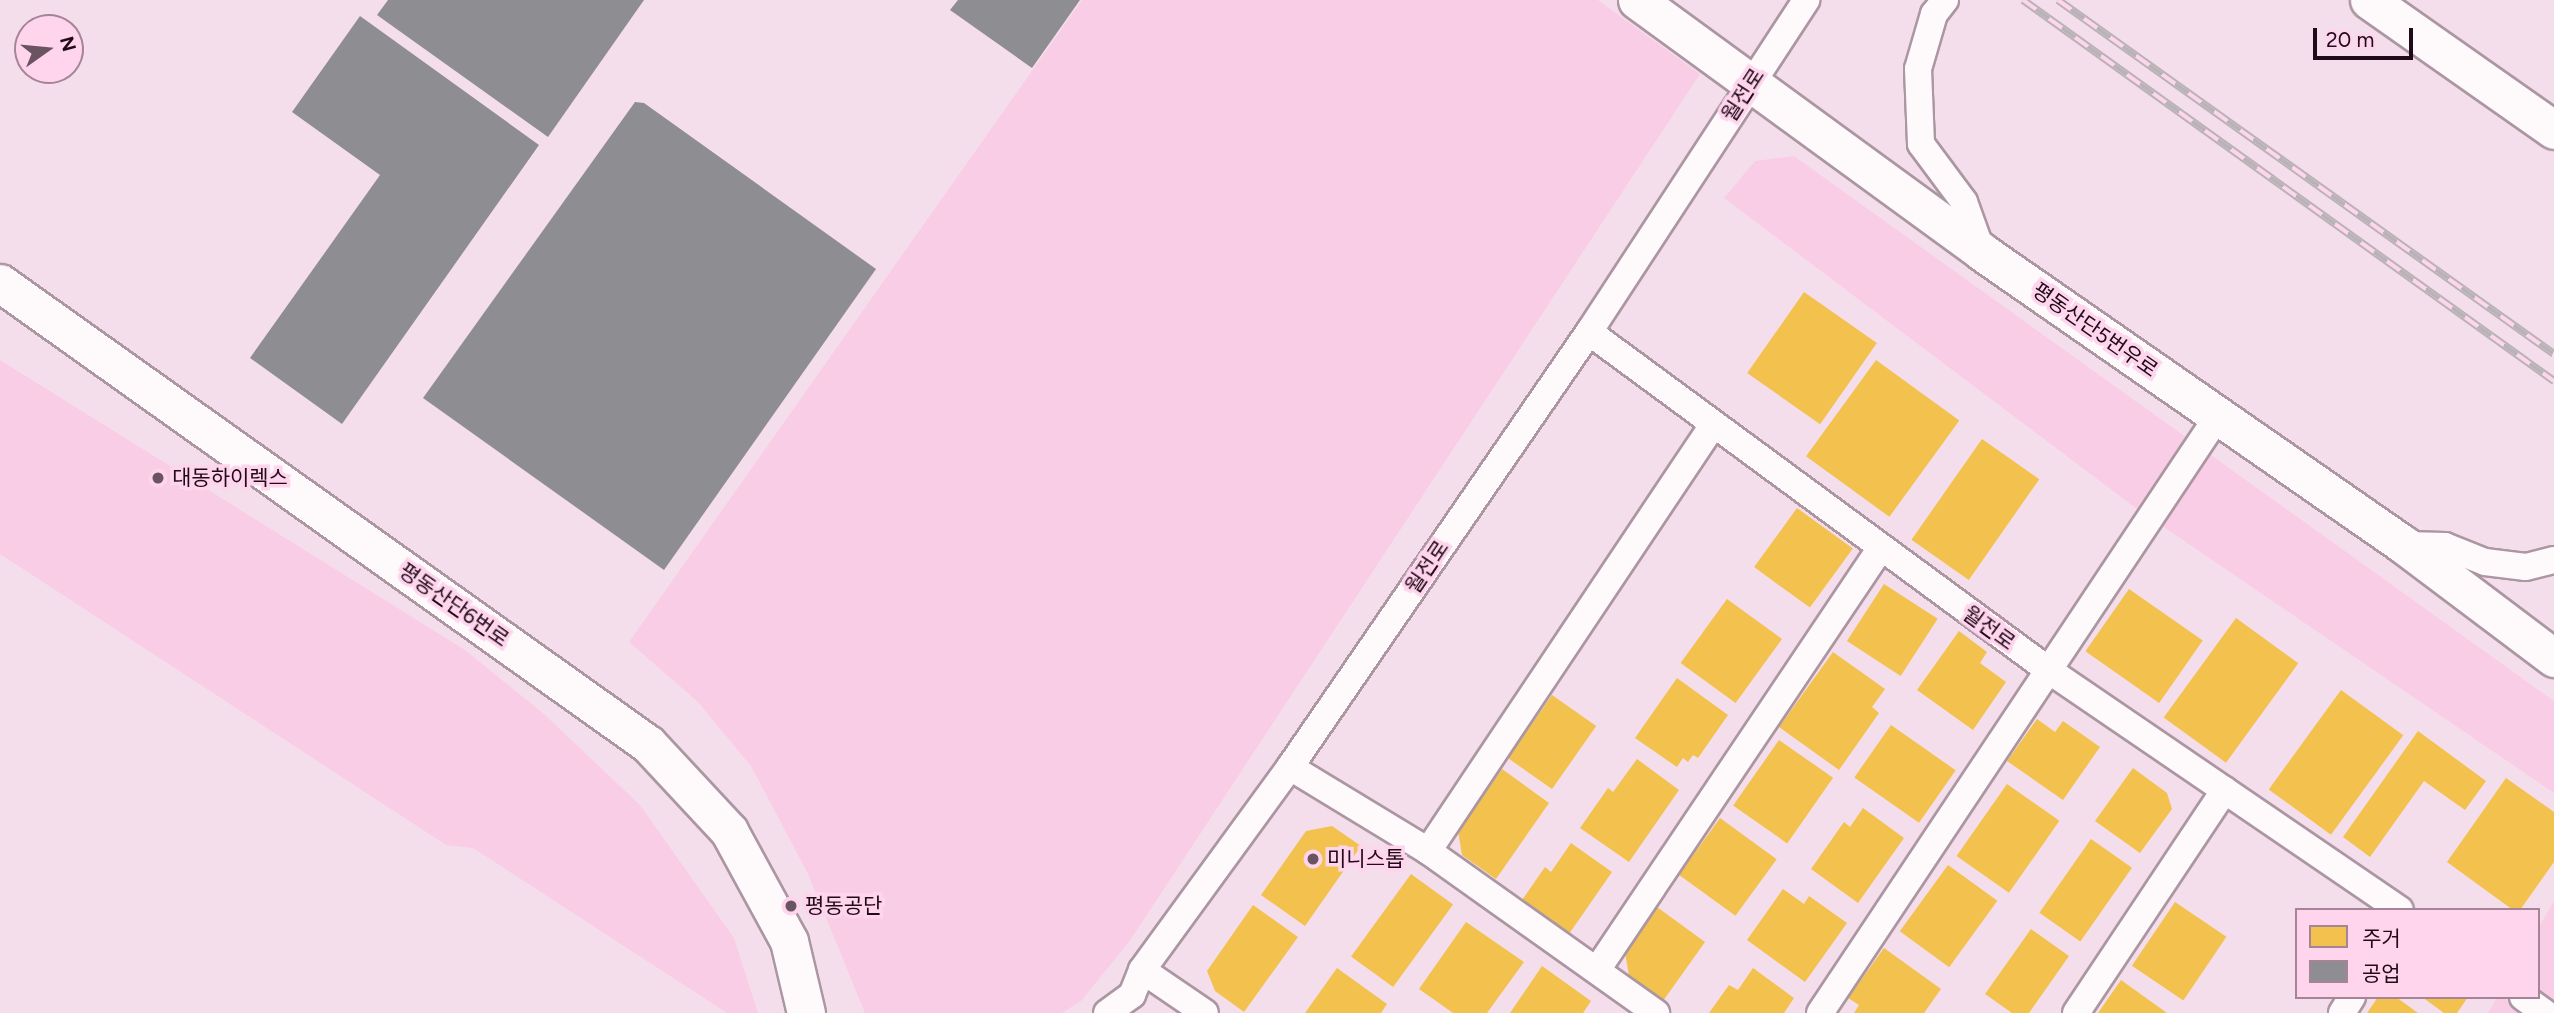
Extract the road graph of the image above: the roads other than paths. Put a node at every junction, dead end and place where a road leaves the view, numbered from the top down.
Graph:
1 (1637, 0) edge
2 (1806, 0) edge
3 (1945, 0) edge
4 (2369, 0) edge
5 (1749, 85) junction
6 (2554, 130) edge
7 (1982, 253) junction
8 (0, 283) edge
9 (1589, 332) junction
10 (2218, 416) junction
11 (1713, 425) junction
12 (2404, 545) junction
13 (1880, 549) junction
14 (2554, 560) edge
15 (2554, 658) edge
16 (2047, 670) junction
17 (1290, 767) junction
18 (2225, 790) junction
19 (1428, 851) junction
20 (2397, 908) edge
21 (1142, 970) junction
22 (1597, 970) junction
23 (2526, 999) edge
24 (806, 1013) edge
25 (1107, 1013) edge
26 (1205, 1013) edge
27 (1656, 1013) edge
28 (1820, 1013) edge
29 (2076, 1013) edge
30 (2545, 1013) edge

1 - 5 street, 평동산단5번우로
2 - 5 street, 월전로
3 - 7 street
4 - 6 street
5 - 7 street, 평동산단5번우로
5 - 9 street, 월전로
7 - 10 street, 평동산단5번우로
8 - 24 street, 평동산단6번로
9 - 11 street, 월전로
9 - 17 street, 월전로
10 - 12 street, 평동산단5번우로
10 - 16 street
11 - 13 street, 월전로
11 - 19 street
12 - 14 street
12 - 15 street, 평동산단5번우로
13 - 16 street, 월전로
13 - 22 street
16 - 18 street, 월전로
16 - 28 street
17 - 19 street
17 - 21 street, 월전로
18 - 20 street, 월전로
18 - 29 street
19 - 22 street
21 - 25 street, 월전로
21 - 26 street
22 - 27 street
23 - 30 street

